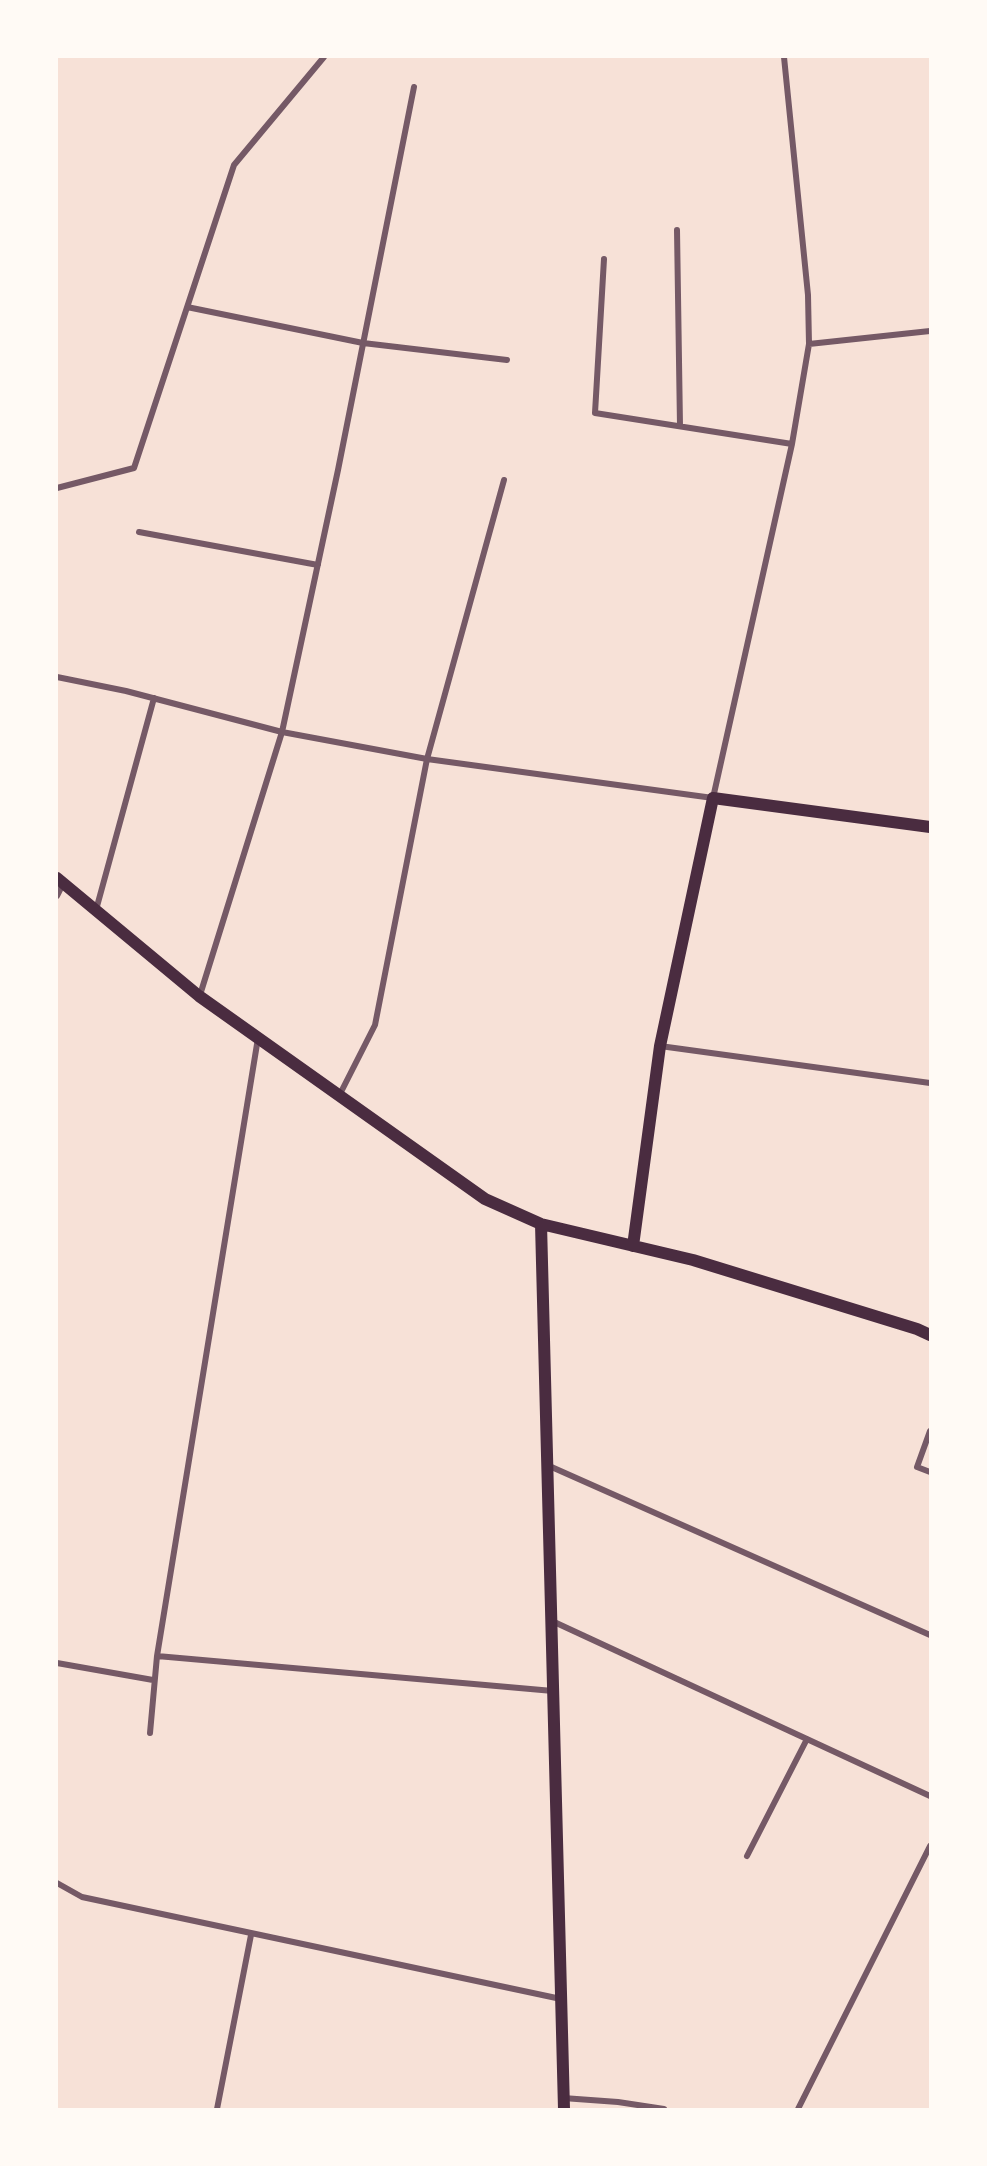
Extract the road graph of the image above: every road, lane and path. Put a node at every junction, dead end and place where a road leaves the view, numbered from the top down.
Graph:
1 (324, 57) edge
2 (784, 57) edge
3 (414, 87) dead end
4 (677, 230) dead end
5 (604, 258) dead end
6 (187, 306) junction
7 (930, 331) edge
8 (363, 343) junction
9 (808, 344) junction
10 (507, 360) dead end
11 (680, 426) junction
12 (792, 444) junction
13 (504, 480) dead end
14 (57, 488) edge
15 (139, 532) dead end
16 (318, 565) junction
17 (57, 678) edge
18 (154, 698) junction
19 (282, 732) junction
20 (427, 759) junction
21 (713, 798) junction
22 (930, 827) edge
23 (60, 881) edge
24 (57, 896) edge
25 (96, 910) junction
26 (199, 996) junction
27 (258, 1038) junction
28 (660, 1046) junction
29 (930, 1083) edge
30 (339, 1096) junction
31 (541, 1224) junction
32 (633, 1246) junction
33 (930, 1335) edge
34 (930, 1431) edge
35 (547, 1465) junction
36 (930, 1472) edge
37 (551, 1620) junction
38 (930, 1635) edge
39 (157, 1656) junction
40 (57, 1663) edge
41 (153, 1680) junction
42 (553, 1691) junction
43 (150, 1733) dead end
44 (807, 1739) junction
45 (930, 1796) edge
46 (930, 1846) edge
47 (747, 1856) dead end
48 (57, 1883) edge
49 (251, 1935) junction
50 (561, 1999) junction
51 (564, 2104) edge
52 (218, 2109) edge
53 (664, 2109) edge
54 (798, 2109) edge

1 - 6 street
2 - 9 street
3 - 8 street
4 - 11 street
5 - 11 street
6 - 8 street
6 - 14 street
7 - 9 street
8 - 10 street
8 - 16 street
9 - 12 street
11 - 12 street
12 - 21 street
13 - 20 street
15 - 16 street
16 - 19 street
17 - 18 street
18 - 19 street
18 - 25 street
19 - 20 street
19 - 26 street
20 - 21 street
20 - 30 street
21 - 22 main road
21 - 28 main road
23 - 24 street
23 - 25 main road
25 - 26 main road
26 - 27 main road
27 - 30 main road
27 - 39 street
28 - 29 street
28 - 32 main road
30 - 31 main road
31 - 32 main road
31 - 35 main road
32 - 33 main road
34 - 36 street
35 - 37 main road
35 - 38 street
37 - 42 main road
37 - 44 street
39 - 41 street
39 - 42 street
40 - 41 street
41 - 43 street
42 - 50 main road
44 - 45 street
44 - 47 street
46 - 54 street
48 - 49 street
49 - 50 street
49 - 52 street
50 - 51 main road
51 - 53 street

